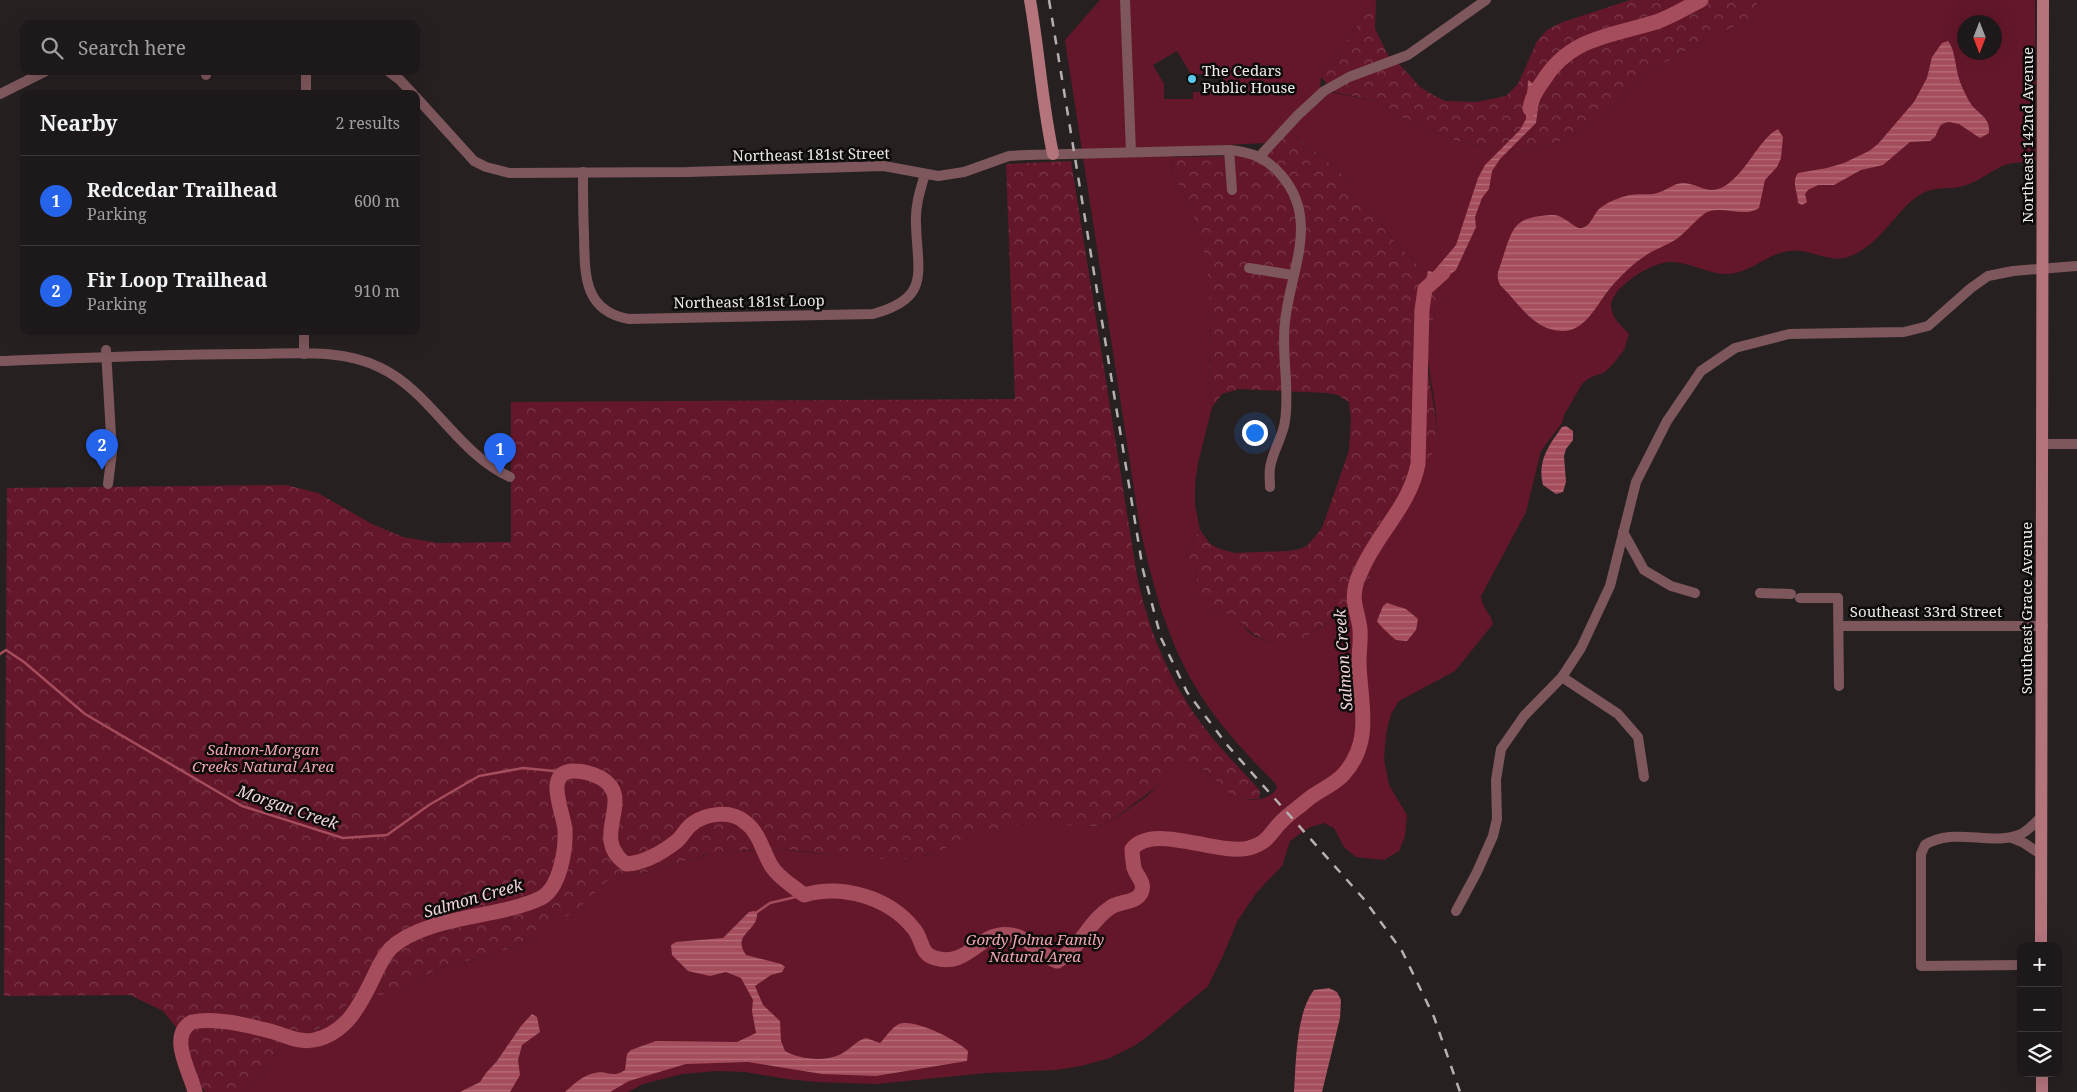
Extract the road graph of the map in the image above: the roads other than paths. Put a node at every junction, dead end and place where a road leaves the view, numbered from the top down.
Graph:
1 (1030, 0) edge
2 (1125, 0) edge
3 (1486, 0) edge
4 (2043, 0) edge
5 (38, 75) edge
6 (306, 75) edge
7 (393, 75) edge
8 (306, 90) edge
9 (409, 90) edge
10 (0, 94) edge
11 (420, 102) edge
12 (1230, 150) junction
13 (1131, 152) junction
14 (1053, 154) junction
15 (1260, 156) junction
16 (583, 172) junction
17 (925, 174) junction
18 (1232, 190) dead end
19 (2077, 266) edge
20 (1249, 268) dead end
21 (2042, 270) junction
22 (1293, 275) junction
23 (304, 335) edge
24 (106, 353) junction
25 (304, 354) junction
26 (0, 362) edge
27 (2042, 444) junction
28 (2077, 444) edge
29 (510, 477) dead end
30 (108, 484) dead end
31 (1270, 487) dead end
32 (1623, 532) junction
33 (1695, 593) dead end
34 (1760, 593) dead end
35 (1840, 626) junction
36 (2043, 626) junction
37 (1562, 678) junction
38 (1839, 686) dead end
39 (1644, 776) dead end
40 (2042, 816) junction
41 (2012, 838) junction
42 (2042, 854) junction
43 (1456, 911) dead end
44 (2041, 942) edge
45 (2017, 965) edge
46 (2042, 1077) edge
47 (2042, 1092) edge

1 - 14 street
2 - 13 street
3 - 15 street
4 - 21 street, Northeast 142nd Avenue
5 - 10 street
6 - 8 street
7 - 9 street
11 - 16 street, Northeast 181st Street
12 - 13 street, Northeast 181st Street
12 - 15 street, Northeast 181st Street
12 - 18 street
13 - 14 street, Northeast 181st Street
14 - 17 street, Northeast 181st Street
15 - 22 street
16 - 17 street, Northeast 181st Street
16 - 17 street, Northeast 181st Loop
19 - 21 street
20 - 22 street
21 - 27 street, Southeast Grace Avenue
21 - 32 street
22 - 31 street
23 - 25 street
24 - 25 street
24 - 26 street
24 - 30 street
25 - 29 street
27 - 28 street
27 - 36 street, Southeast Grace Avenue
32 - 33 street
32 - 37 street
34 - 35 street
35 - 36 street, Southeast 33rd Street
35 - 38 street
36 - 40 street, Southeast Grace Avenue
37 - 39 street
37 - 43 street
40 - 41 street
40 - 42 street, Southeast Grace Avenue
41 - 42 street
41 - 45 street
42 - 44 street, Southeast Grace Avenue
46 - 47 street

